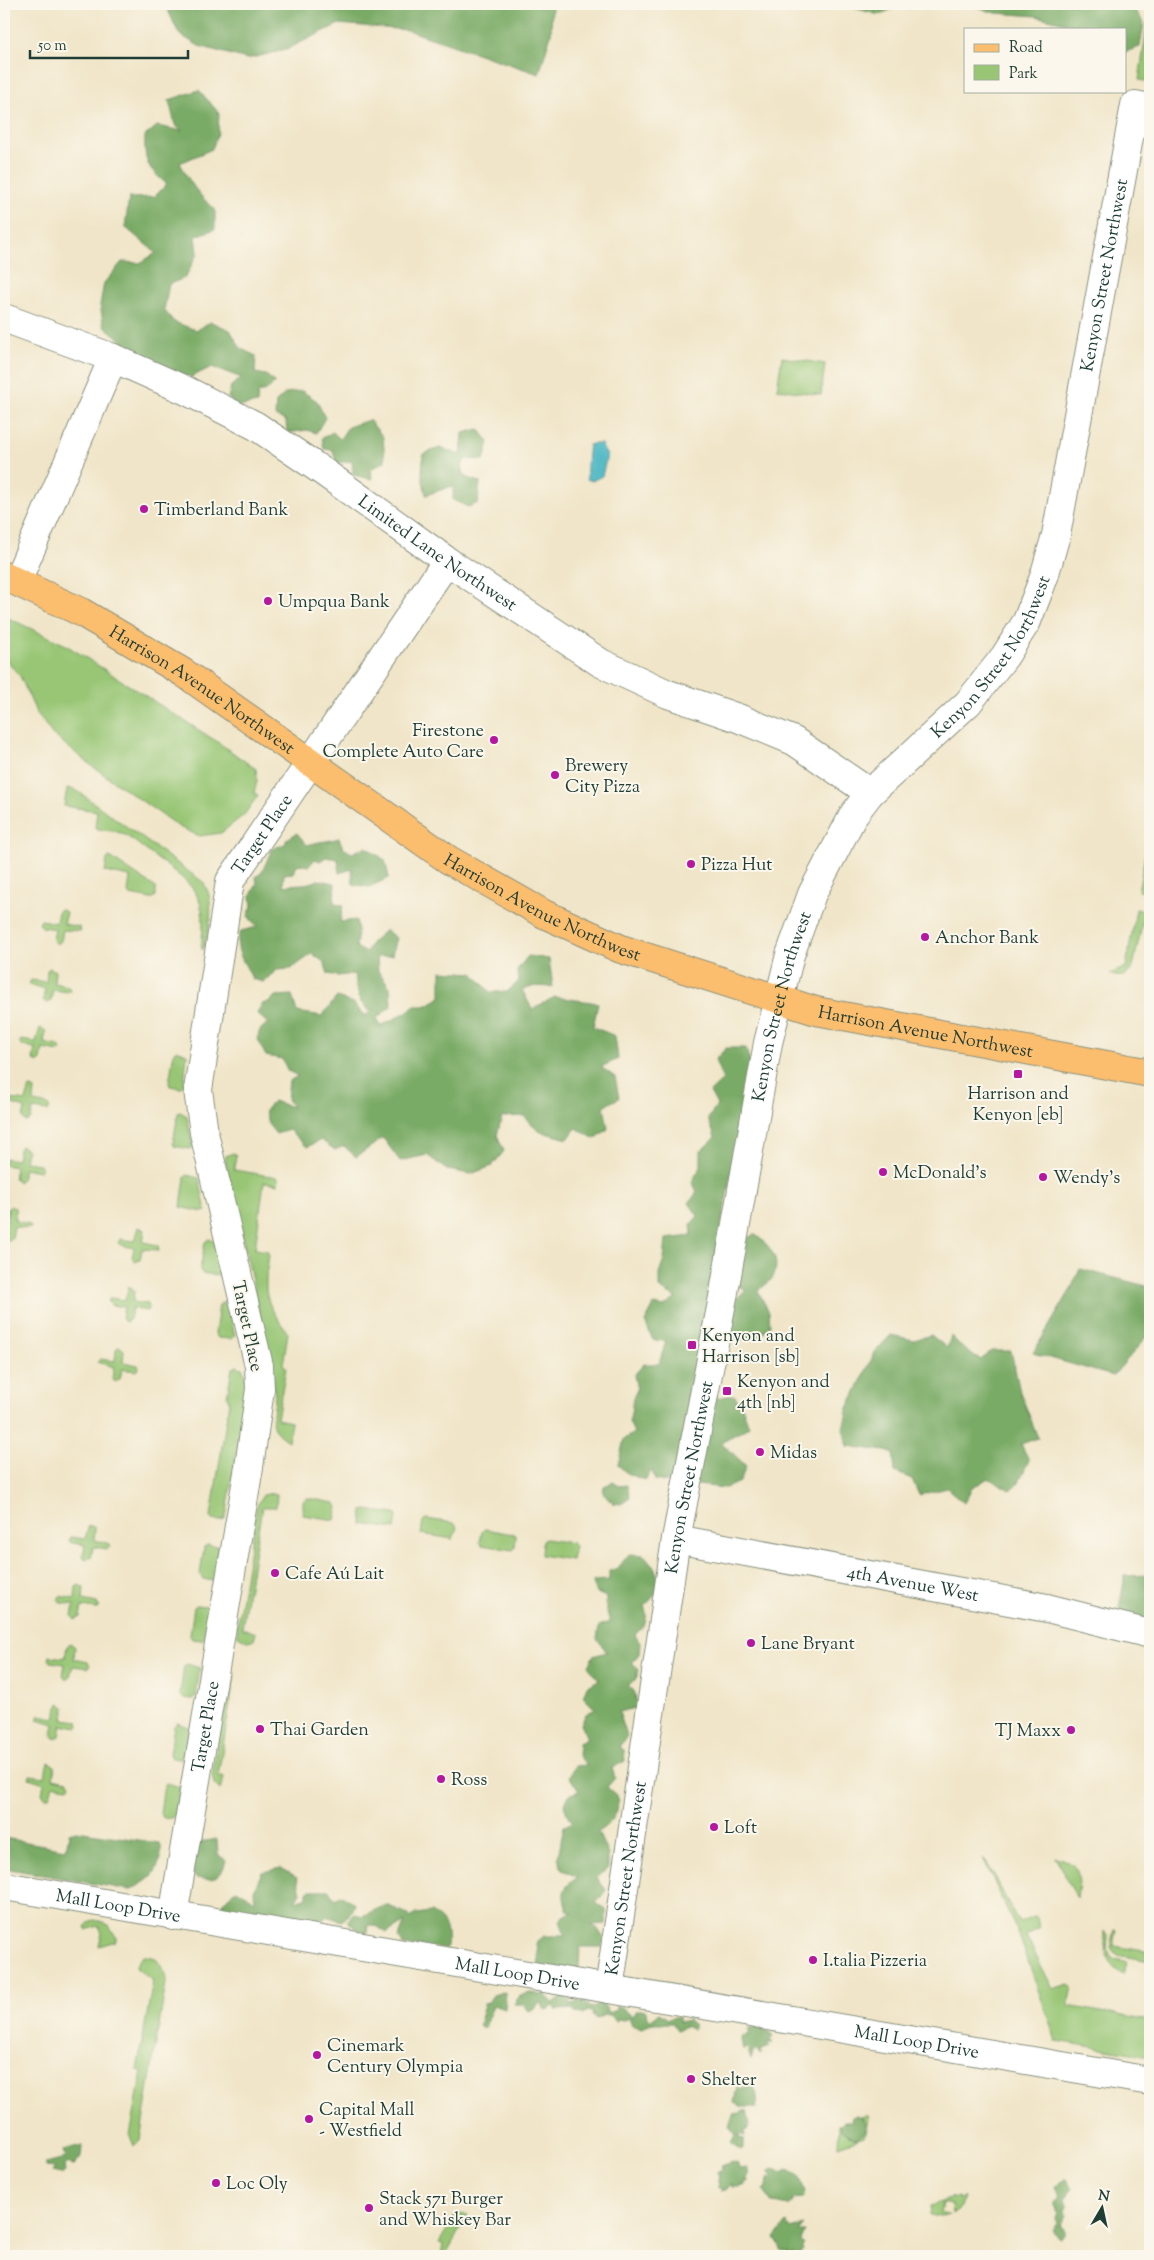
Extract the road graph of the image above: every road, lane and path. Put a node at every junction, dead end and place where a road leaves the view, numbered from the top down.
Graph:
1 (1143, 106) edge
2 (4, 318) edge
3 (113, 358) junction
4 (447, 561) junction
5 (10, 579) edge
6 (310, 761) junction
7 (870, 794) junction
8 (779, 1000) junction
9 (1150, 1072) edge
10 (676, 1539) junction
11 (1150, 1634) edge
12 (4, 1886) edge
13 (173, 1916) junction
14 (609, 1989) junction
15 (1150, 2081) edge

1 - 7 street, Kenyon Street Northwest
2 - 3 street, Limited Lane Northwest
3 - 4 street, Limited Lane Northwest
3 - 5 street
4 - 6 street, Target Place
4 - 7 street, Limited Lane Northwest
5 - 6 main road, Harrison Avenue Northwest
6 - 8 main road, Harrison Avenue Northwest
6 - 13 street, Target Place
7 - 8 street, Kenyon Street Northwest
8 - 9 main road, Harrison Avenue Northwest
8 - 10 street, Kenyon Street Northwest
10 - 11 street, 4th Avenue West
10 - 14 street, Kenyon Street Northwest
12 - 13 street, Mall Loop Drive
13 - 14 street, Mall Loop Drive
14 - 15 street, Mall Loop Drive

